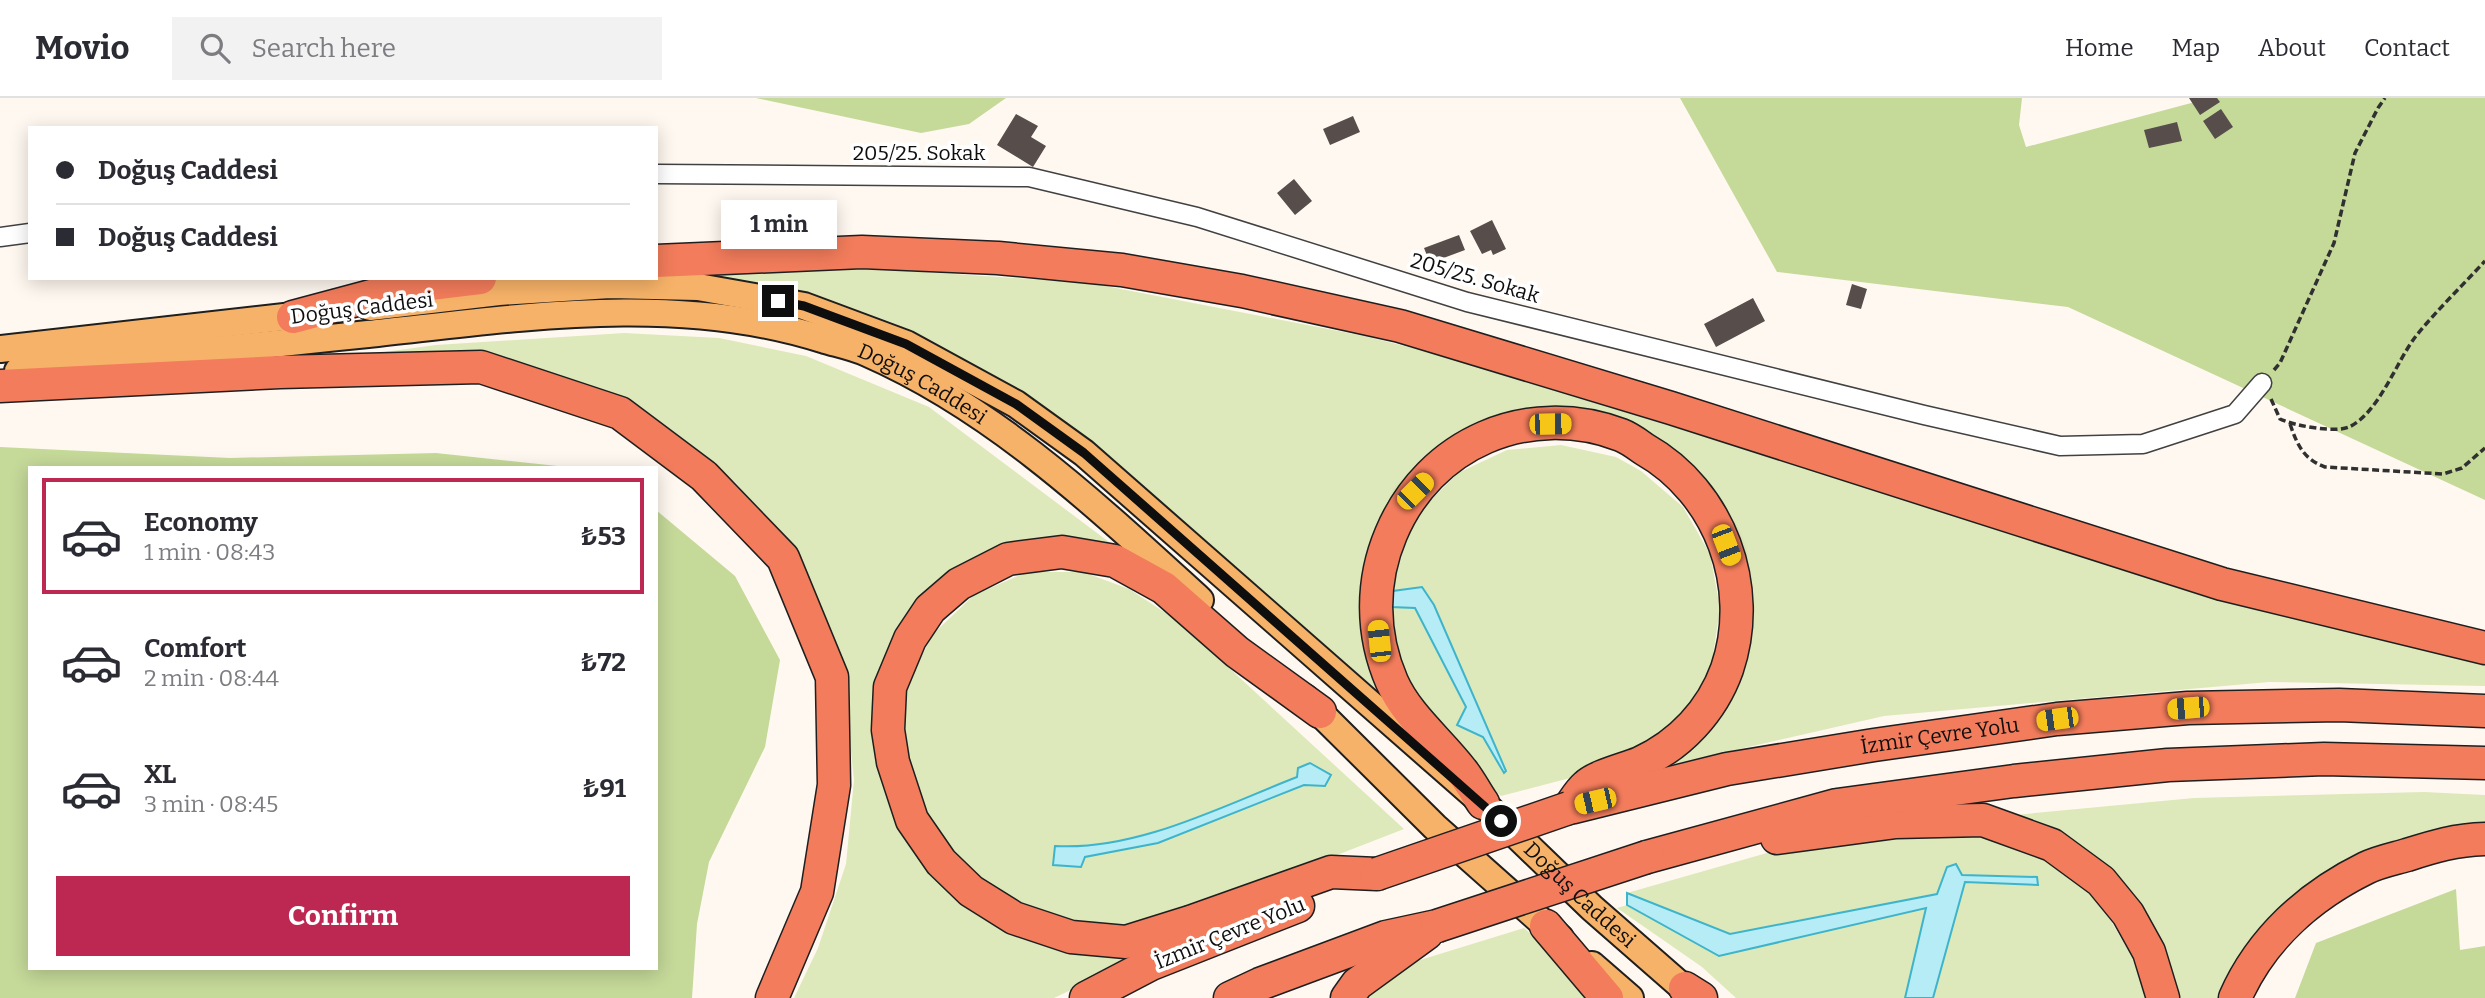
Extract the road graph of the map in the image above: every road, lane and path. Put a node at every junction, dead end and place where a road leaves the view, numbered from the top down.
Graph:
1 (2385, 98) edge
2 (658, 174) edge
3 (28, 233) edge
4 (0, 237) edge
5 (658, 261) edge
6 (2485, 261) edge
7 (463, 280) edge
8 (293, 317) junction
9 (0, 349) edge
10 (0, 373) edge
11 (2262, 383) junction
12 (0, 386) edge
13 (2290, 424) junction
14 (2485, 448) edge
15 (2485, 648) edge
16 (2485, 711) edge
17 (1320, 712) junction
18 (2485, 763) edge
19 (1483, 803) junction
20 (1569, 808) junction
21 (2485, 839) edge
22 (1647, 857) junction
23 (1377, 874) junction
24 (1437, 926) junction
25 (1546, 926) junction
26 (1693, 995) edge
27 (772, 998) edge
28 (1086, 998) edge
29 (1230, 998) edge
30 (1347, 998) edge
31 (1607, 998) edge
32 (1630, 998) edge
33 (2163, 998) edge
34 (2235, 998) edge

1 - 11 path
2 - 11 street, 205/25. Sokak
3 - 4 street
5 - 15 highway
6 - 13 path
7 - 8 highway
8 - 9 main road, Doğuş Caddesi
8 - 19 main road, Doğuş Caddesi
10 - 17 main road, Doğuş Caddesi
11 - 13 path
12 - 27 highway
13 - 14 path
16 - 20 highway, İzmir Çevre Yolu
17 - 23 highway
17 - 25 main road, Doğuş Caddesi
18 - 22 highway
19 - 20 highway
19 - 26 main road, Doğuş Caddesi
20 - 23 highway, İzmir Çevre Yolu, bridge
21 - 34 highway
22 - 24 highway, bridge
22 - 33 highway
23 - 28 highway, İzmir Çevre Yolu
24 - 29 highway
24 - 30 highway
25 - 31 highway
25 - 32 main road, Doğuş Caddesi

